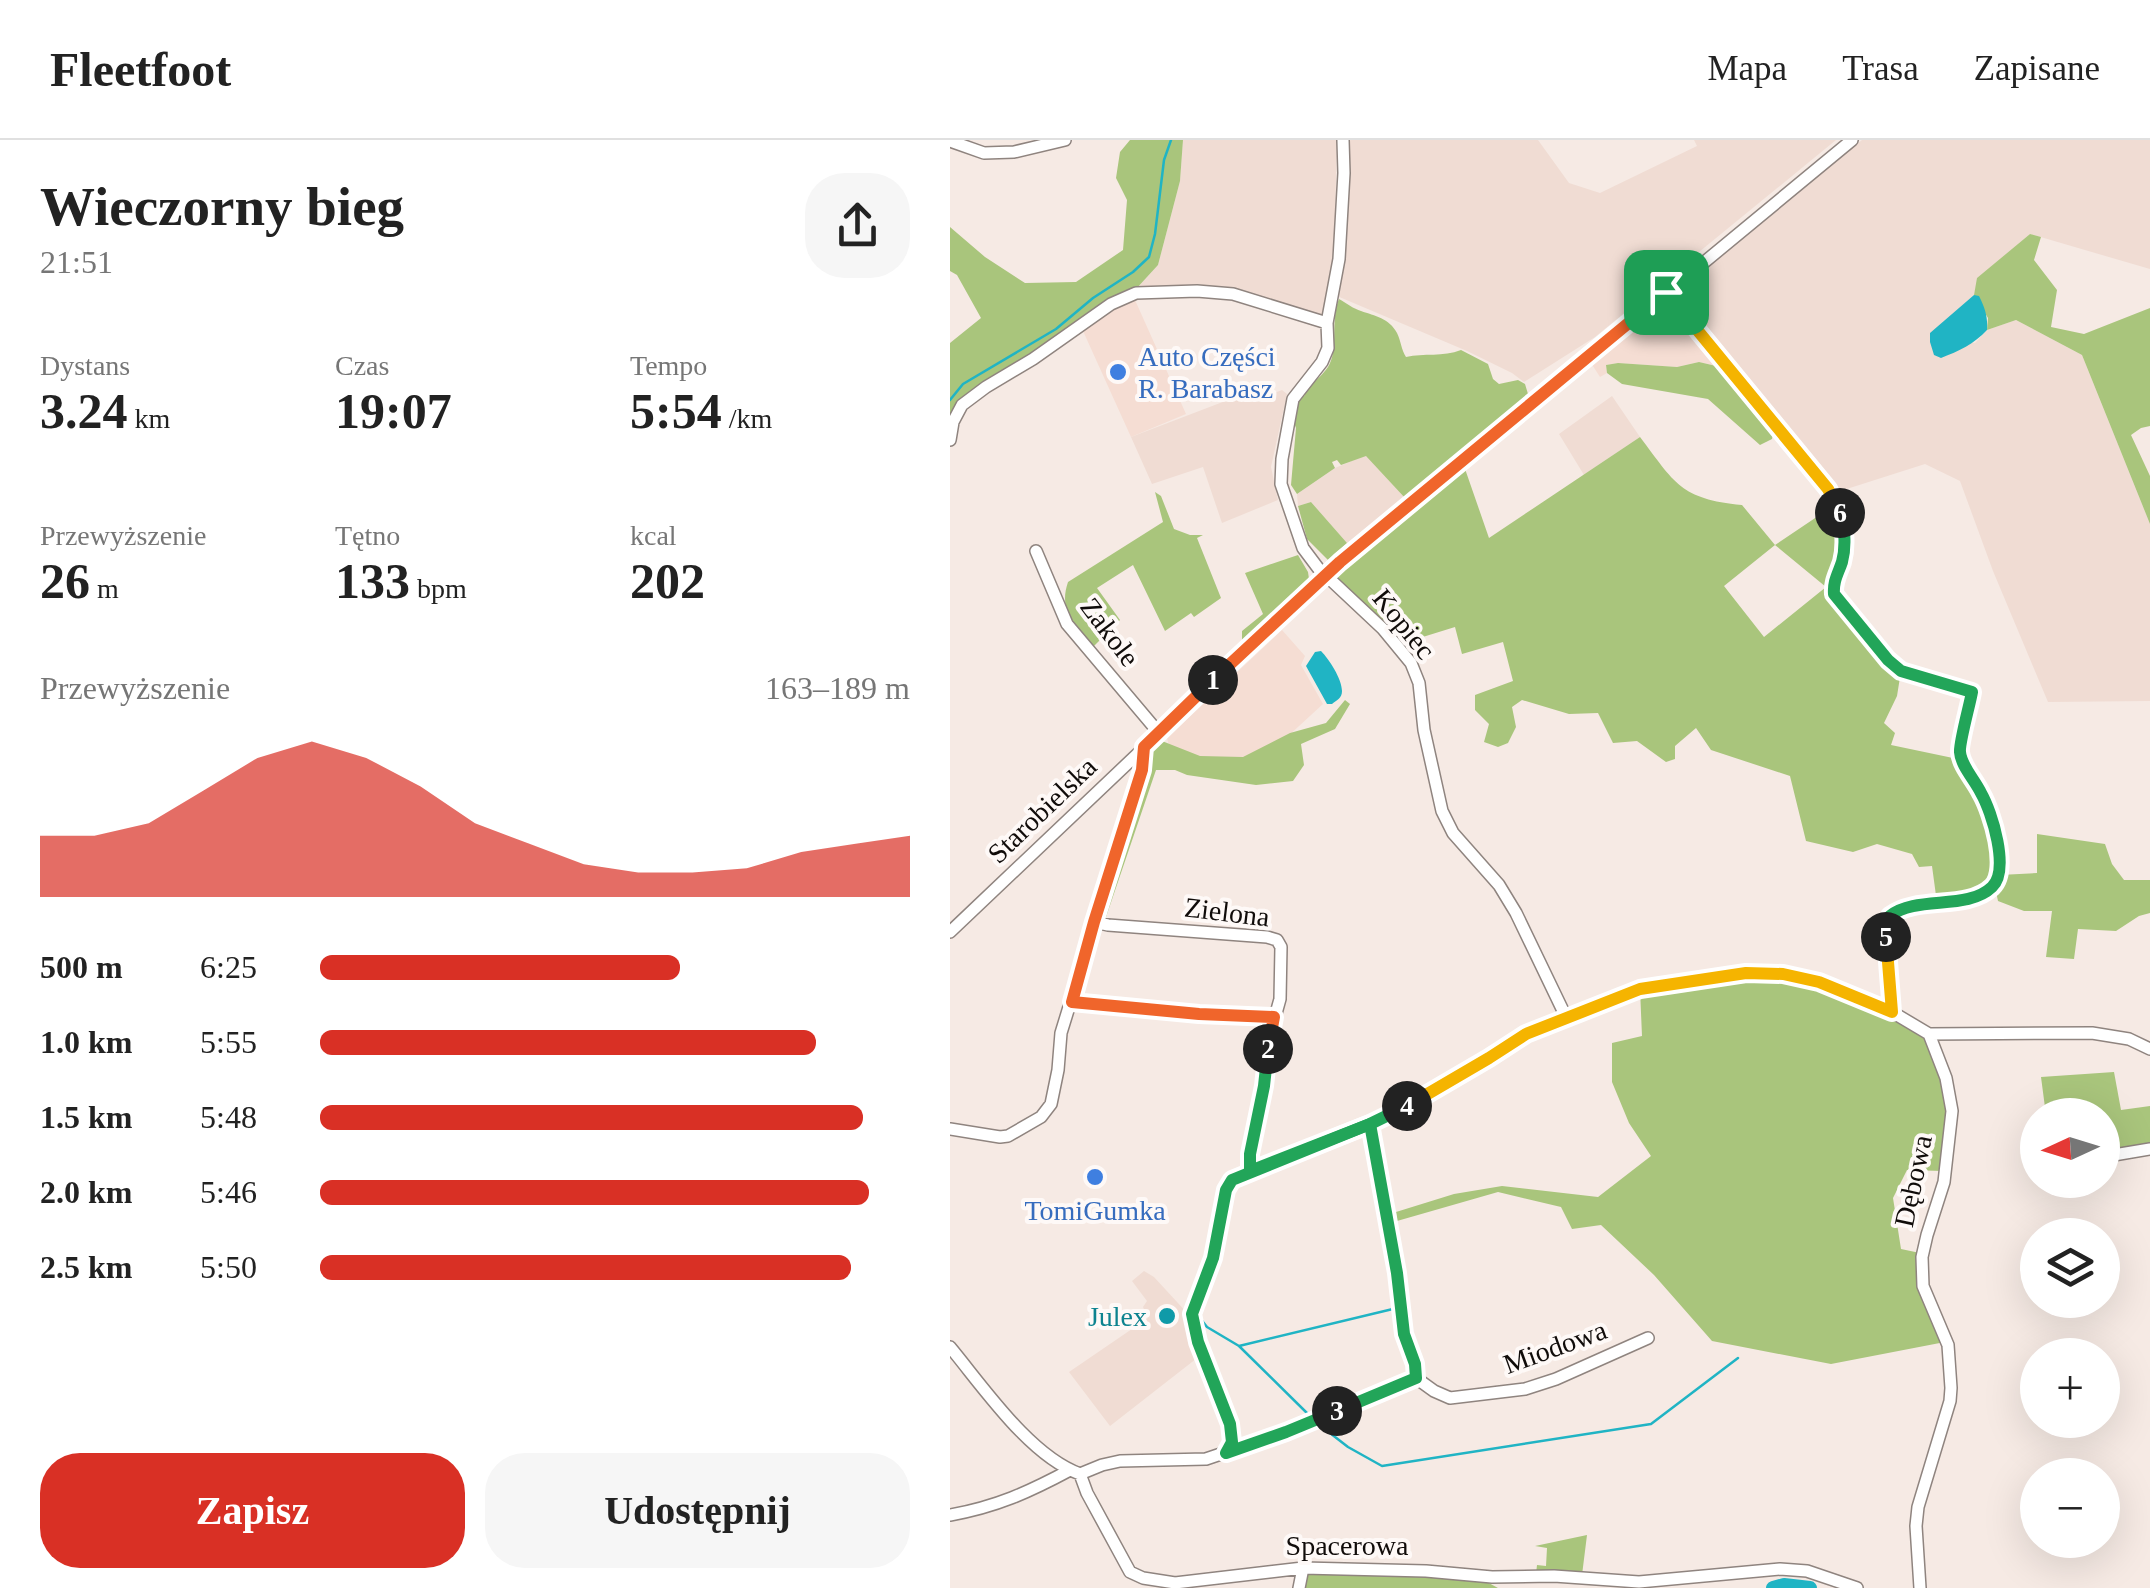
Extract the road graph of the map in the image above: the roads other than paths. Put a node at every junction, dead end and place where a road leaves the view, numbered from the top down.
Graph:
1 (1065, 140) edge
2 (1343, 140) edge
3 (1852, 140) edge
4 (950, 141) edge
5 (1666, 292) junction
6 (1327, 323) junction
7 (950, 440) edge
8 (1036, 552) dead end
9 (1326, 575) junction
10 (1159, 733) junction
11 (1144, 747) junction
12 (1094, 922) junction
13 (950, 932) edge
14 (1072, 1002) junction
15 (1892, 1012) junction
16 (1274, 1017) junction
17 (1566, 1017) junction
18 (1928, 1034) junction
19 (2150, 1049) edge
20 (1370, 1124) junction
21 (950, 1129) edge
22 (2150, 1150) edge
23 (2120, 1155) edge
24 (1250, 1171) junction
25 (1648, 1338) dead end
26 (950, 1348) edge
27 (1416, 1378) junction
28 (1226, 1453) junction
29 (1075, 1472) junction
30 (950, 1516) edge
31 (1302, 1568) junction
32 (1299, 1588) edge
33 (1856, 1588) edge
34 (1920, 1588) edge

1 - 4 street
2 - 6 street, Kopiec
3 - 5 street, Starobielska
5 - 9 street, Starobielska
5 - 15 street
6 - 7 street
6 - 9 street, Kopiec
8 - 10 street, Zakole
9 - 10 street, Starobielska
9 - 17 street, Kopiec
10 - 11 street, Starobielska
11 - 12 street
11 - 13 street, Starobielska
12 - 14 street
12 - 16 street, Zielona
14 - 16 street
14 - 21 street
15 - 17 street
15 - 18 street
16 - 24 street, Zielona
17 - 20 street
18 - 19 street
18 - 34 street, Dębowa
20 - 24 street
20 - 27 street
22 - 23 street
24 - 28 street, Zielona
25 - 27 street, Miodowa
26 - 29 street, Spacerowa
27 - 28 street
28 - 29 street
29 - 30 street
29 - 31 street, Spacerowa
31 - 32 street
31 - 33 street, Spacerowa

